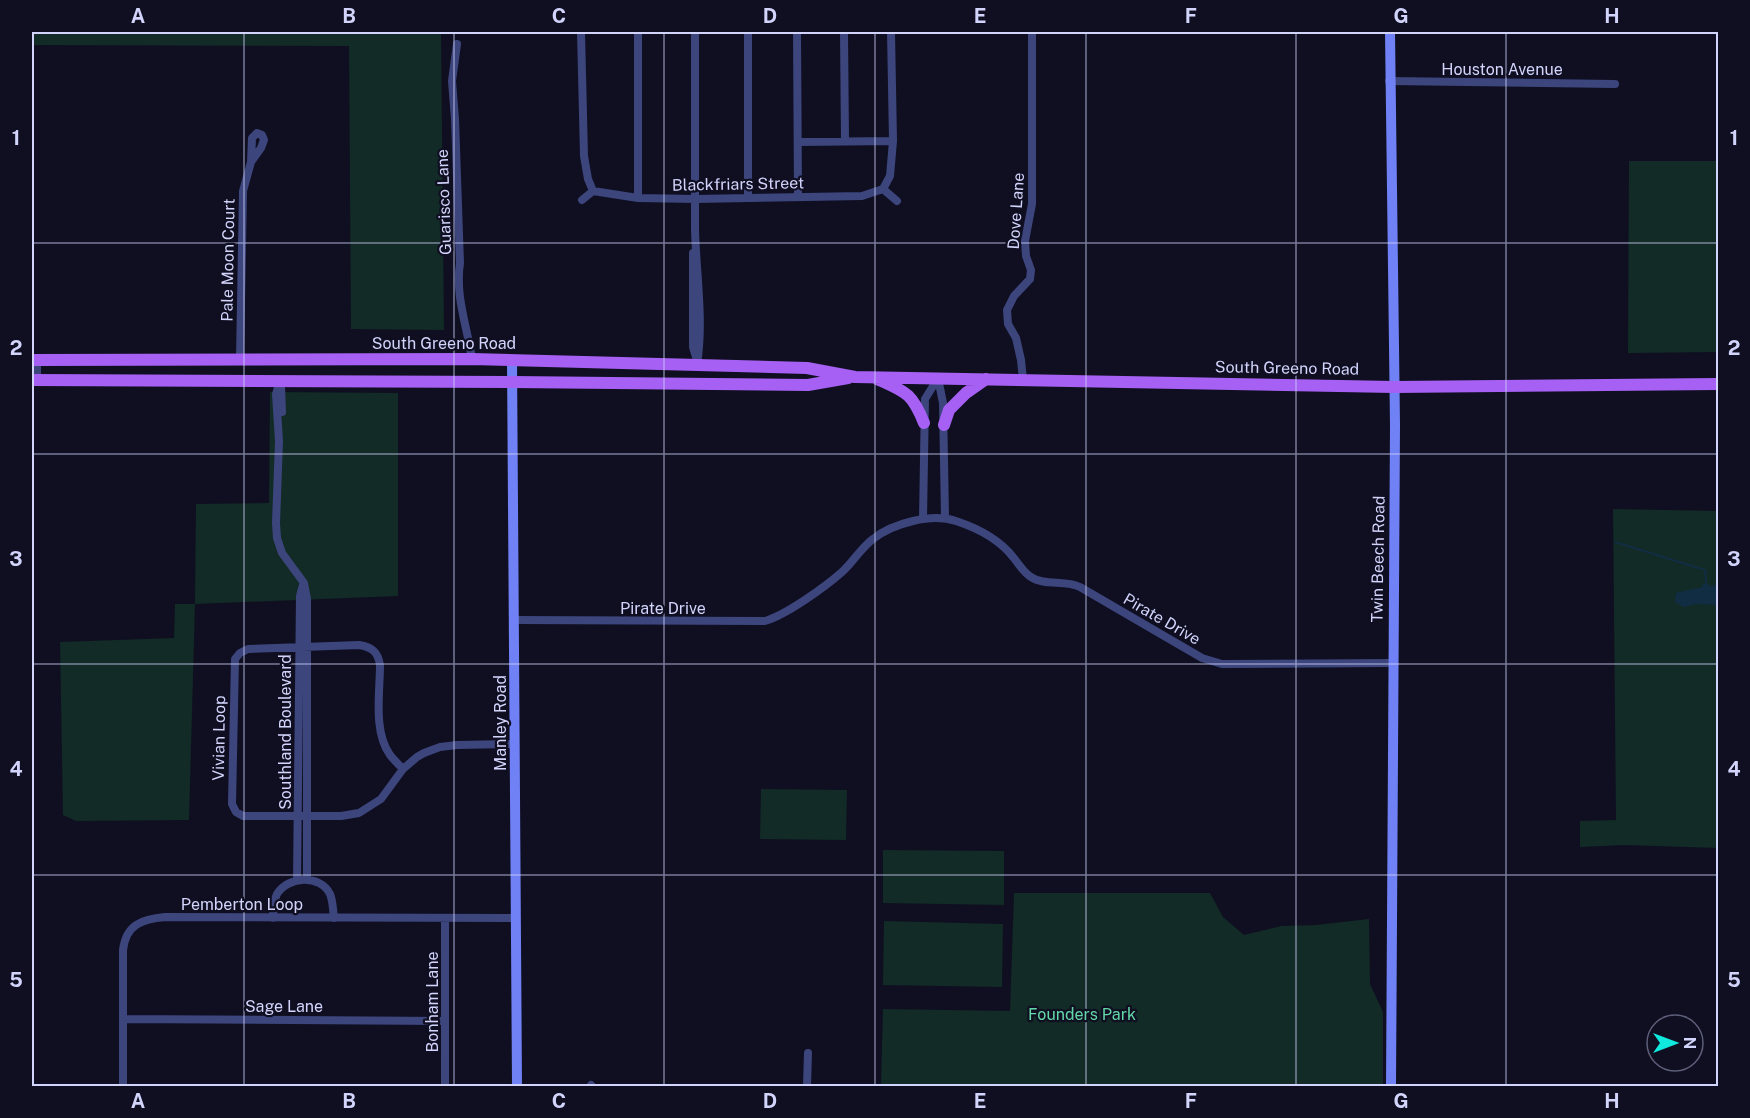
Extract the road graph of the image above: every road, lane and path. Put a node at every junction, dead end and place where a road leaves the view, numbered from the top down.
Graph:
1 (581, 32) edge
2 (638, 32) edge
3 (695, 32) edge
4 (748, 32) edge
5 (797, 32) edge
6 (844, 32) edge
7 (891, 32) edge
8 (1032, 32) edge
9 (1390, 32) edge
10 (457, 44) dead end
11 (1389, 81) junction
12 (1615, 84) dead end
13 (845, 141) junction
14 (893, 141) junction
15 (798, 142) junction
16 (250, 162) dead end
17 (883, 189) junction
18 (593, 191) junction
19 (798, 196) junction
20 (638, 198) junction
21 (748, 198) junction
22 (695, 199) junction
23 (582, 200) dead end
24 (897, 201) dead end
25 (240, 359) junction
26 (472, 359) junction
27 (34, 360) edge
28 (512, 360) junction
29 (697, 364) junction
30 (855, 377) junction
31 (873, 377) junction
32 (938, 378) junction
33 (986, 379) junction
34 (34, 380) edge
35 (280, 380) junction
36 (1023, 380) junction
37 (512, 382) junction
38 (1719, 384) edge
39 (1394, 387) junction
40 (924, 423) junction
41 (944, 425) junction
42 (945, 518) junction
43 (923, 519) junction
44 (514, 620) junction
45 (303, 647) junction
46 (1392, 663) junction
47 (515, 744) junction
48 (403, 769) junction
49 (303, 816) junction
50 (307, 879) junction
51 (297, 880) junction
52 (273, 918) junction
53 (334, 918) junction
54 (445, 918) junction
55 (516, 918) junction
56 (123, 1019) junction
57 (445, 1021) junction
58 (808, 1053) dead end
59 (123, 1086) edge
60 (445, 1086) edge
61 (517, 1086) edge
62 (807, 1086) edge
63 (1390, 1086) edge

1 - 18 street
2 - 20 street
3 - 22 street
4 - 21 street
5 - 15 street
6 - 13 street
7 - 14 street
8 - 36 street, Dove Lane
9 - 11 street, Twin Beech Road
10 - 26 street, Guarisco Lane
11 - 12 street, Houston Avenue
11 - 39 street, Twin Beech Road
13 - 14 street
13 - 15 street
14 - 17 street
15 - 19 street
16 - 25 street, Pale Moon Court
17 - 19 street, Blackfriars Street
17 - 24 street
18 - 20 street, Blackfriars Street
18 - 23 street
19 - 21 street, Blackfriars Street
20 - 22 street, Blackfriars Street
21 - 22 street, Blackfriars Street
22 - 29 street
25 - 26 main road, South Greeno Road
25 - 27 main road, South Greeno Road
26 - 28 main road, South Greeno Road
27 - 34 street
28 - 29 main road, South Greeno Road
28 - 37 street, Manley Road
29 - 30 main road, South Greeno Road
30 - 31 main road, South Greeno Road
30 - 37 main road, South Greeno Road
31 - 32 main road, South Greeno Road
31 - 40 main road
32 - 33 main road, South Greeno Road
32 - 40 street
32 - 41 street
33 - 36 main road, South Greeno Road
33 - 41 main road
34 - 35 main road, South Greeno Road
35 - 37 main road, South Greeno Road
35 - 45 street, Southland Boulevard
36 - 39 main road, South Greeno Road
37 - 44 street, Manley Road
38 - 39 main road, South Greeno Road
39 - 46 street, Twin Beech Road
40 - 43 street
41 - 42 street
42 - 43 street, Pirate Drive
42 - 46 street, Pirate Drive
43 - 44 street, Pirate Drive
44 - 47 street, Manley Road
45 - 48 street
45 - 49 street, Southland Boulevard
45 - 49 street, Vivian Loop
46 - 63 street, Twin Beech Road
47 - 48 street
47 - 55 street, Manley Road
48 - 49 street
49 - 50 street, Southland Boulevard
49 - 51 street, Southland Boulevard
50 - 51 street
50 - 53 street
51 - 52 street
52 - 53 street, Pemberton Loop
52 - 56 street, Pemberton Loop
53 - 54 street, Pemberton Loop
54 - 55 street, Pemberton Loop
54 - 57 street, Bonham Lane
55 - 61 street, Manley Road
56 - 57 street, Sage Lane
56 - 59 street, Pemberton Loop
57 - 60 street, Bonham Lane
58 - 62 street

